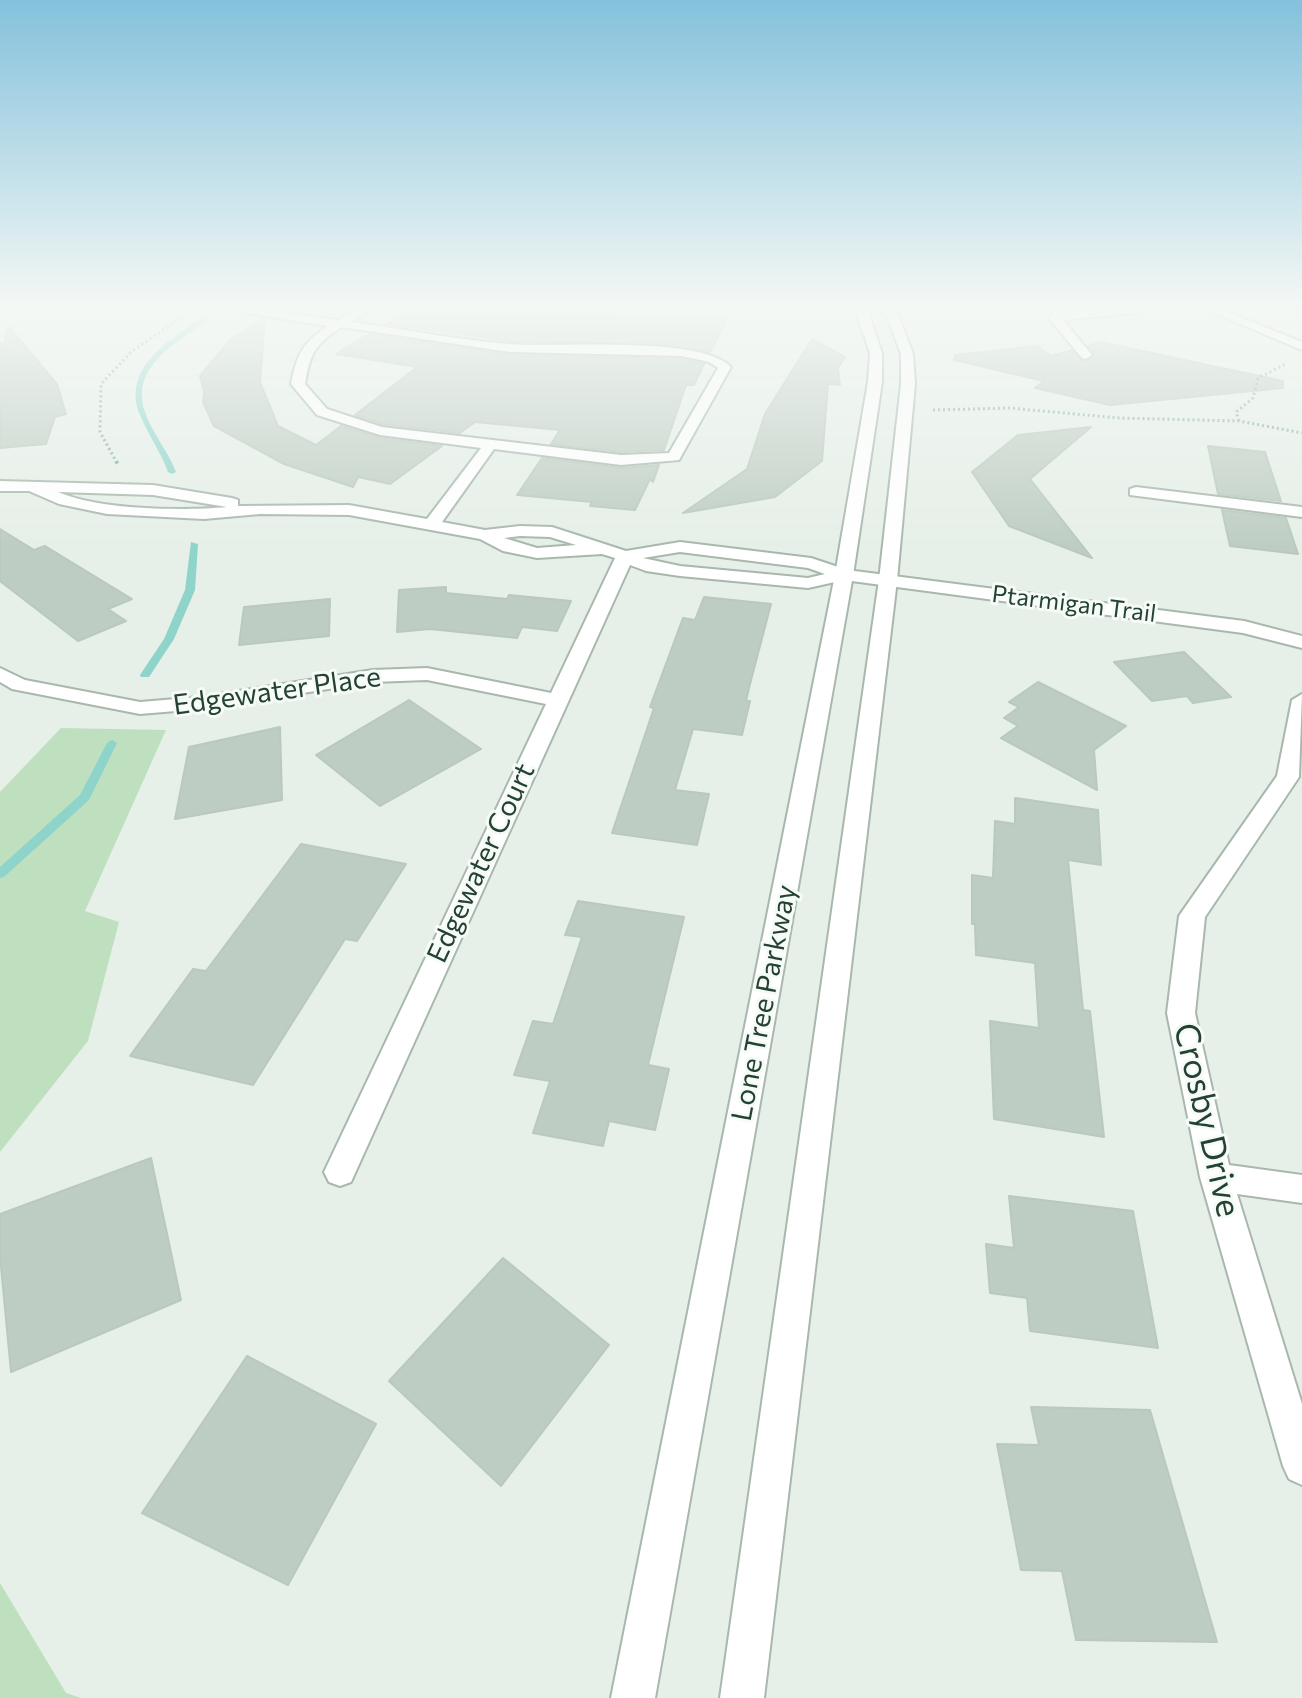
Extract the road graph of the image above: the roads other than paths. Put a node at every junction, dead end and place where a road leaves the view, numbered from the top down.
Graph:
1 (302, 388) edge
2 (713, 388) edge
3 (874, 388) edge
4 (908, 388) edge
5 (490, 445) junction
6 (0, 486) edge
7 (34, 488) junction
8 (1136, 492) dead end
9 (260, 509) junction
10 (1302, 512) edge
11 (433, 523) junction
12 (614, 553) junction
13 (844, 575) junction
14 (888, 580) junction
15 (1302, 642) edge
16 (0, 674) edge
17 (556, 700) junction
18 (1302, 700) edge
19 (340, 1172) dead end
20 (1216, 1177) junction
21 (1302, 1189) edge
22 (1302, 1466) edge
23 (633, 1698) edge
24 (742, 1698) edge

1 - 5 street
2 - 5 street
3 - 13 street, Lone Tree Parkway
4 - 14 street
5 - 11 street
6 - 7 street
7 - 9 street
7 - 9 street
8 - 10 street
9 - 11 street
11 - 12 street
12 - 13 street, Ptarmigan Trail
12 - 17 street, Edgewater Court
13 - 14 street, Ptarmigan Trail
13 - 23 street, Lone Tree Parkway
14 - 15 street, Ptarmigan Trail
14 - 24 street
16 - 17 street, Edgewater Place
17 - 19 street, Edgewater Court
18 - 20 street, Crosby Drive
20 - 21 street
20 - 22 street, Crosby Drive

